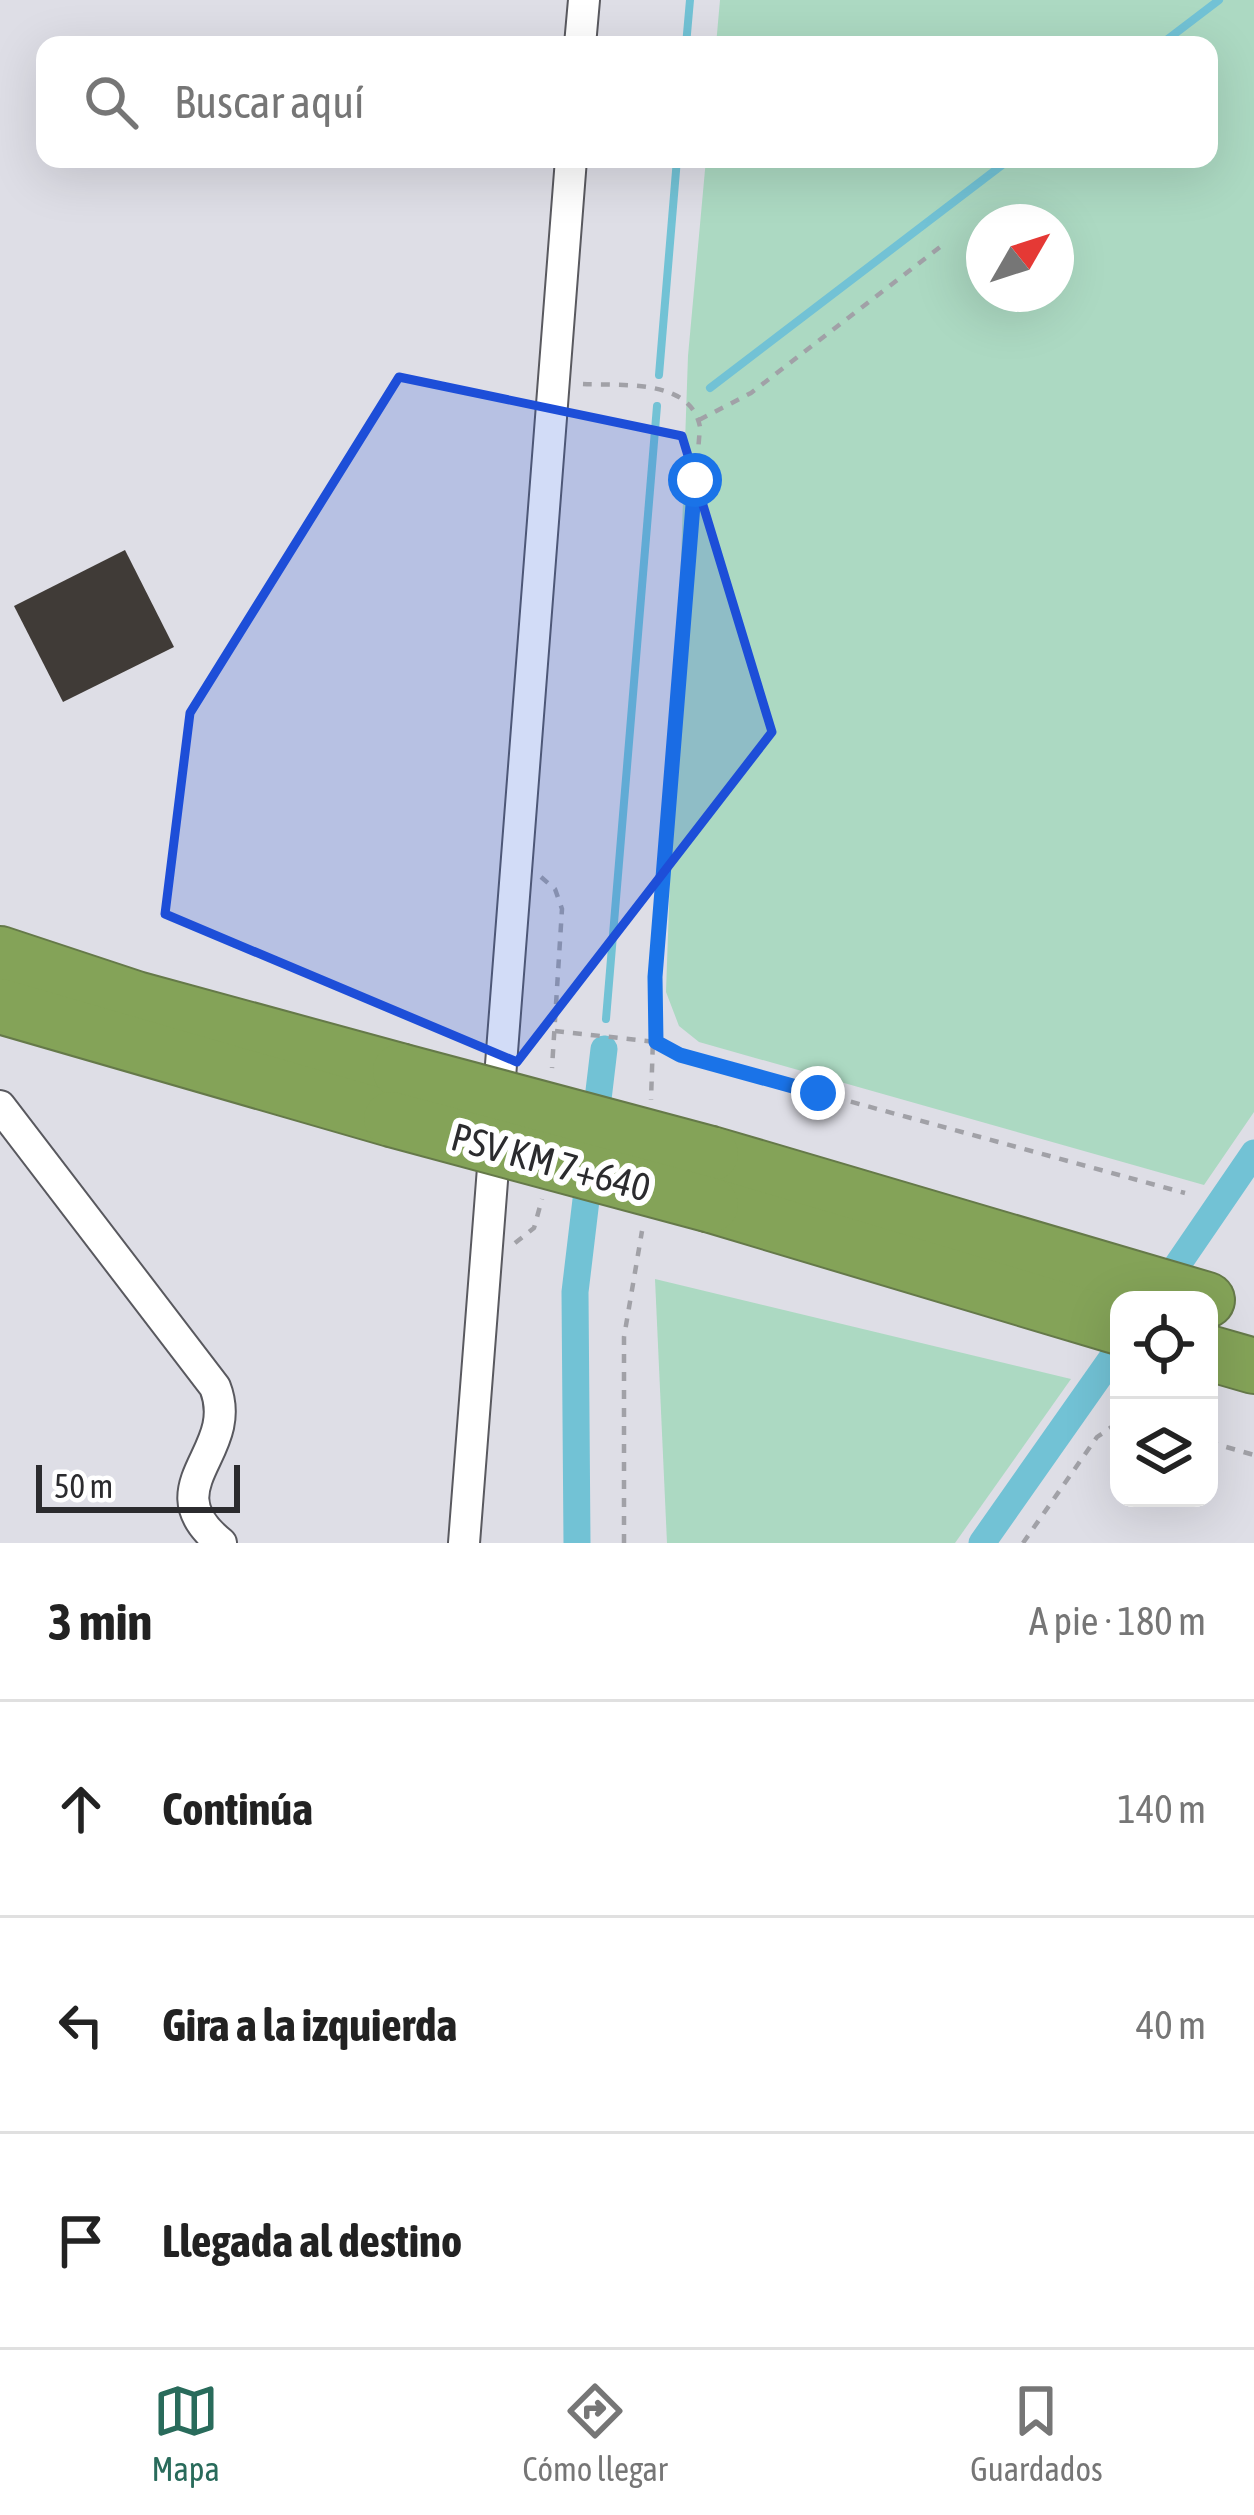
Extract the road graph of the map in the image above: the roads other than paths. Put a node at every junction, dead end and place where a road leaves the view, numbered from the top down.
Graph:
1 (584, 0) edge
2 (581, 36) edge
3 (570, 168) edge
4 (0, 954) edge
5 (5, 1007) edge
6 (395, 1095) junction
7 (0, 1106) edge
8 (1218, 1303) edge
9 (1110, 1307) edge
10 (1254, 1313) edge
11 (1218, 1356) edge
12 (1254, 1366) edge
13 (221, 1543) edge
14 (464, 1543) edge

1 - 2 street
3 - 14 street
4 - 6 highway
5 - 6 highway
6 - 9 highway, PSV KM 7+640, bridge
7 - 13 street
8 - 10 highway, PSV KM 7+640
11 - 12 highway

